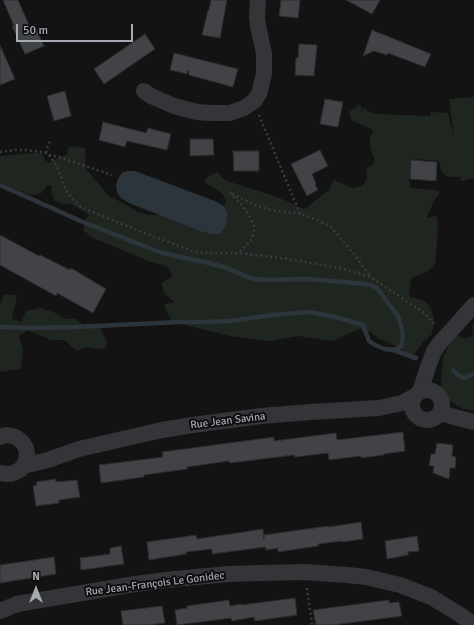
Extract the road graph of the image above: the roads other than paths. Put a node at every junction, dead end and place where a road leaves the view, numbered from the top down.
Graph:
1 (258, 0) edge
2 (144, 91) dead end
3 (474, 305) edge
4 (423, 393) junction
5 (379, 408) junction
6 (440, 412) junction
7 (416, 416) junction
8 (474, 422) edge
9 (0, 437) edge
10 (26, 448) junction
11 (79, 449) junction
12 (11, 471) edge
13 (0, 486) edge
14 (0, 600) edge
15 (17, 604) junction
16 (0, 610) edge
17 (474, 625) edge

1 - 2 street
3 - 4 street
4 - 5 street, Rue Jean Savina
4 - 6 street
4 - 7 street
5 - 7 street, Rue Jean Savina
5 - 11 street, Rue Jean Savina
6 - 7 street
6 - 8 street
9 - 10 street
10 - 11 street, Rue Jean Savina
10 - 12 street
11 - 12 street, Rue Jean Savina
12 - 13 street
14 - 15 street, Rue Jean-François Le Gonidec
15 - 16 street, Rue Jean-François Le Gonidec
15 - 17 street, Rue Jean-François Le Gonidec

